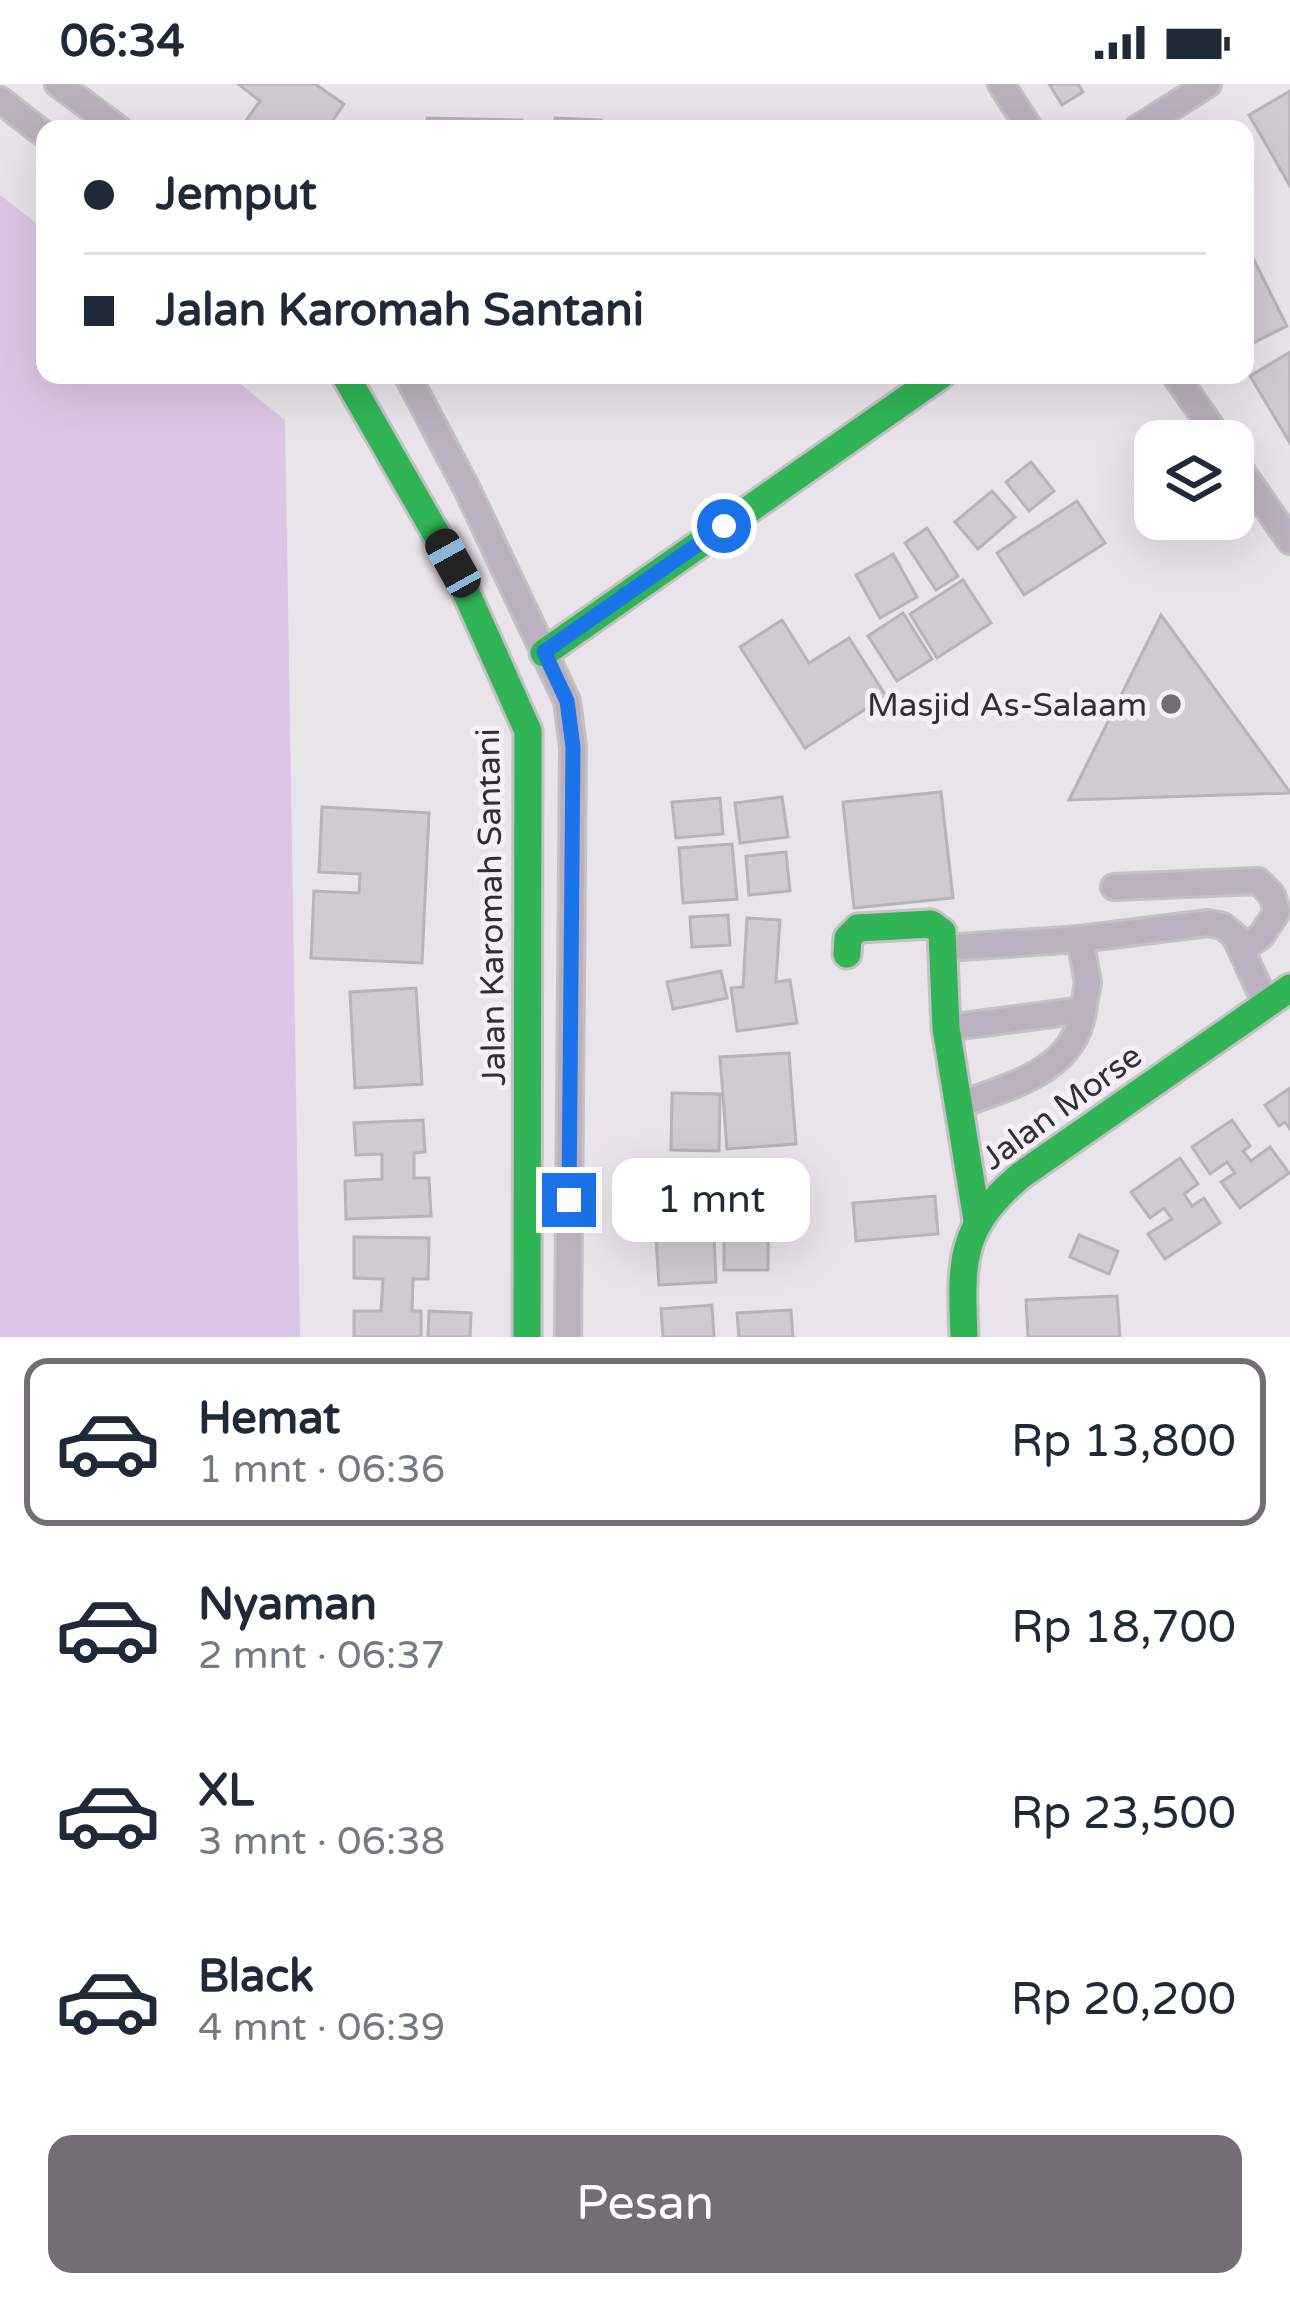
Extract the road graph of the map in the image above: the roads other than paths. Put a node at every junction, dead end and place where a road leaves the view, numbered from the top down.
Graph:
1 (58, 84) edge
2 (1001, 84) edge
3 (1208, 84) edge
4 (0, 100) edge
5 (107, 120) edge
6 (1024, 120) edge
7 (1151, 120) edge
8 (36, 127) edge
9 (350, 384) edge
10 (412, 384) edge
11 (928, 384) edge
12 (1181, 384) edge
13 (1206, 420) edge
14 (1254, 489) edge
15 (1290, 541) edge
16 (544, 652) junction
17 (1114, 887) dead end
18 (1080, 939) junction
19 (945, 948) junction
20 (1242, 950) junction
21 (848, 954) dead end
22 (1278, 996) edge
23 (1083, 1010) junction
24 (946, 1028) junction
25 (530, 1063) junction
26 (571, 1063) junction
27 (958, 1106) junction
28 (977, 1220) junction
29 (527, 1337) edge
30 (568, 1337) edge
31 (964, 1337) edge

1 - 5 street
2 - 6 street
3 - 7 street
4 - 8 street
9 - 25 street, Jalan Karomah Santani
10 - 16 street
11 - 16 street
12 - 13 street
14 - 15 street
16 - 26 street
17 - 20 street
18 - 19 street
18 - 20 street
18 - 23 street
19 - 21 street
19 - 24 street
20 - 22 street
22 - 28 street, Jalan Morse
23 - 24 street
23 - 27 street
24 - 27 street
25 - 26 street
25 - 29 street, Jalan Karomah Santani
26 - 30 street
27 - 28 street
28 - 31 street, Jalan Morse

